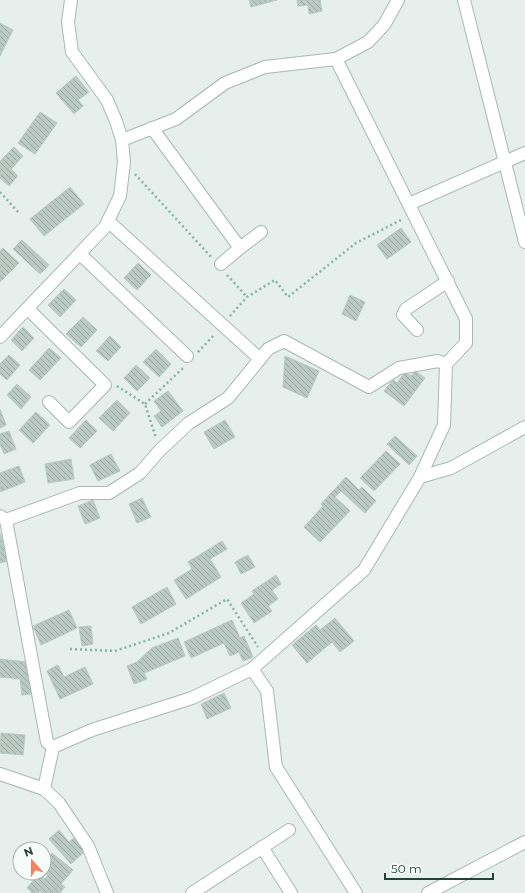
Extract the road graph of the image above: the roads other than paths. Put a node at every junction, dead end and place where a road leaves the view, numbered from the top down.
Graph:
1 (71, 0) edge
2 (398, 0) edge
3 (464, 0) edge
4 (336, 59) junction
5 (152, 128) junction
6 (122, 140) junction
7 (525, 153) edge
8 (504, 162) junction
9 (411, 208) junction
10 (108, 221) junction
11 (261, 232) dead end
12 (525, 242) edge
13 (240, 248) junction
14 (80, 254) junction
15 (221, 266) road end
16 (448, 281) junction
17 (28, 309) junction
18 (418, 330) dead end
19 (0, 337) edge
20 (190, 359) road end
21 (260, 359) junction
22 (446, 364) junction
23 (49, 402) dead end
24 (525, 427) edge
25 (420, 477) junction
26 (3, 518) edge
27 (252, 669) junction
28 (53, 747) junction
29 (0, 774) edge
30 (44, 789) junction
31 (289, 830) dead end
32 (525, 842) edge
33 (262, 847) junction
34 (102, 890) edge
35 (192, 893) edge
36 (291, 893) edge
37 (356, 893) edge
38 (428, 893) edge

1 - 6 street
2 - 4 street
3 - 8 street
4 - 5 street
4 - 9 street
5 - 6 street
5 - 13 street
6 - 10 street
7 - 8 street
8 - 9 street
8 - 12 street
9 - 16 street
10 - 14 street
10 - 21 street
11 - 13 street
13 - 15 street
14 - 17 street
14 - 20 street
16 - 18 street
16 - 22 street
17 - 19 street
17 - 23 street
21 - 22 street
21 - 26 street
22 - 25 street
24 - 25 street
25 - 27 street
26 - 28 street
27 - 28 street
27 - 37 street
28 - 30 street
29 - 30 street
30 - 34 street
31 - 33 street
32 - 38 street
33 - 35 street
33 - 36 street

